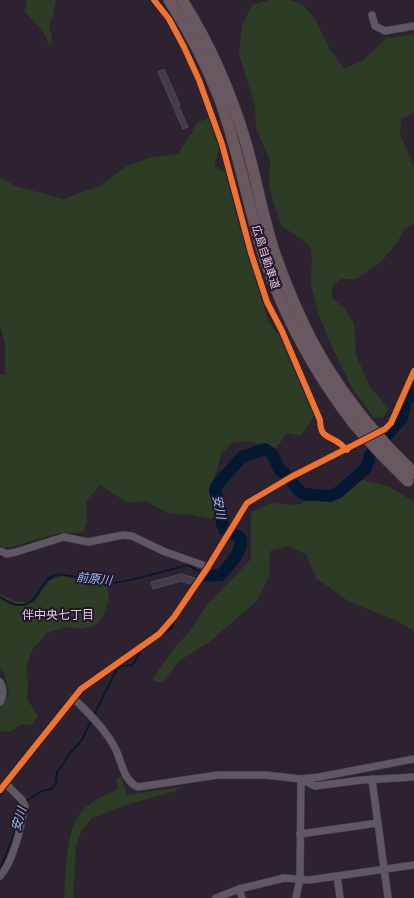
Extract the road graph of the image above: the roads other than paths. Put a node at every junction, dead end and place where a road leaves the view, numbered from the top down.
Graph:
1 (154, 0) edge
2 (169, 0) edge
3 (182, 0) edge
4 (372, 15) dead end
5 (414, 26) edge
6 (414, 371) edge
7 (359, 422) junction
8 (346, 450) junction
9 (412, 480) edge
10 (0, 551) edge
11 (208, 567) junction
12 (0, 682) edge
13 (73, 698) junction
14 (0, 702) edge
15 (414, 759) edge
16 (414, 777) edge
17 (372, 779) junction
18 (301, 780) junction
19 (6, 784) junction
20 (0, 790) edge
21 (378, 824) junction
22 (300, 834) junction
23 (414, 865) edge
24 (384, 869) junction
25 (1, 876) edge
26 (337, 876) junction
27 (300, 878) junction
28 (239, 890) junction
29 (216, 898) edge
30 (242, 898) edge
31 (296, 898) edge
32 (340, 898) edge
33 (388, 898) edge

1 - 8 street
2 - 7 highway, 広島自動車道
3 - 7 highway, 広島自動車道
4 - 5 street
6 - 8 street
7 - 9 highway, 広島自動車道, bridge
8 - 11 street
10 - 11 street
11 - 13 street
12 - 14 street
13 - 18 street
13 - 19 street
15 - 18 street
16 - 17 street
17 - 18 street
17 - 21 street
18 - 22 street
19 - 20 street
19 - 25 street
21 - 22 street
21 - 24 street
22 - 27 street
23 - 24 street
24 - 26 street
24 - 33 street
26 - 27 street
26 - 32 street
27 - 28 street
27 - 31 street
28 - 29 street
28 - 30 street

